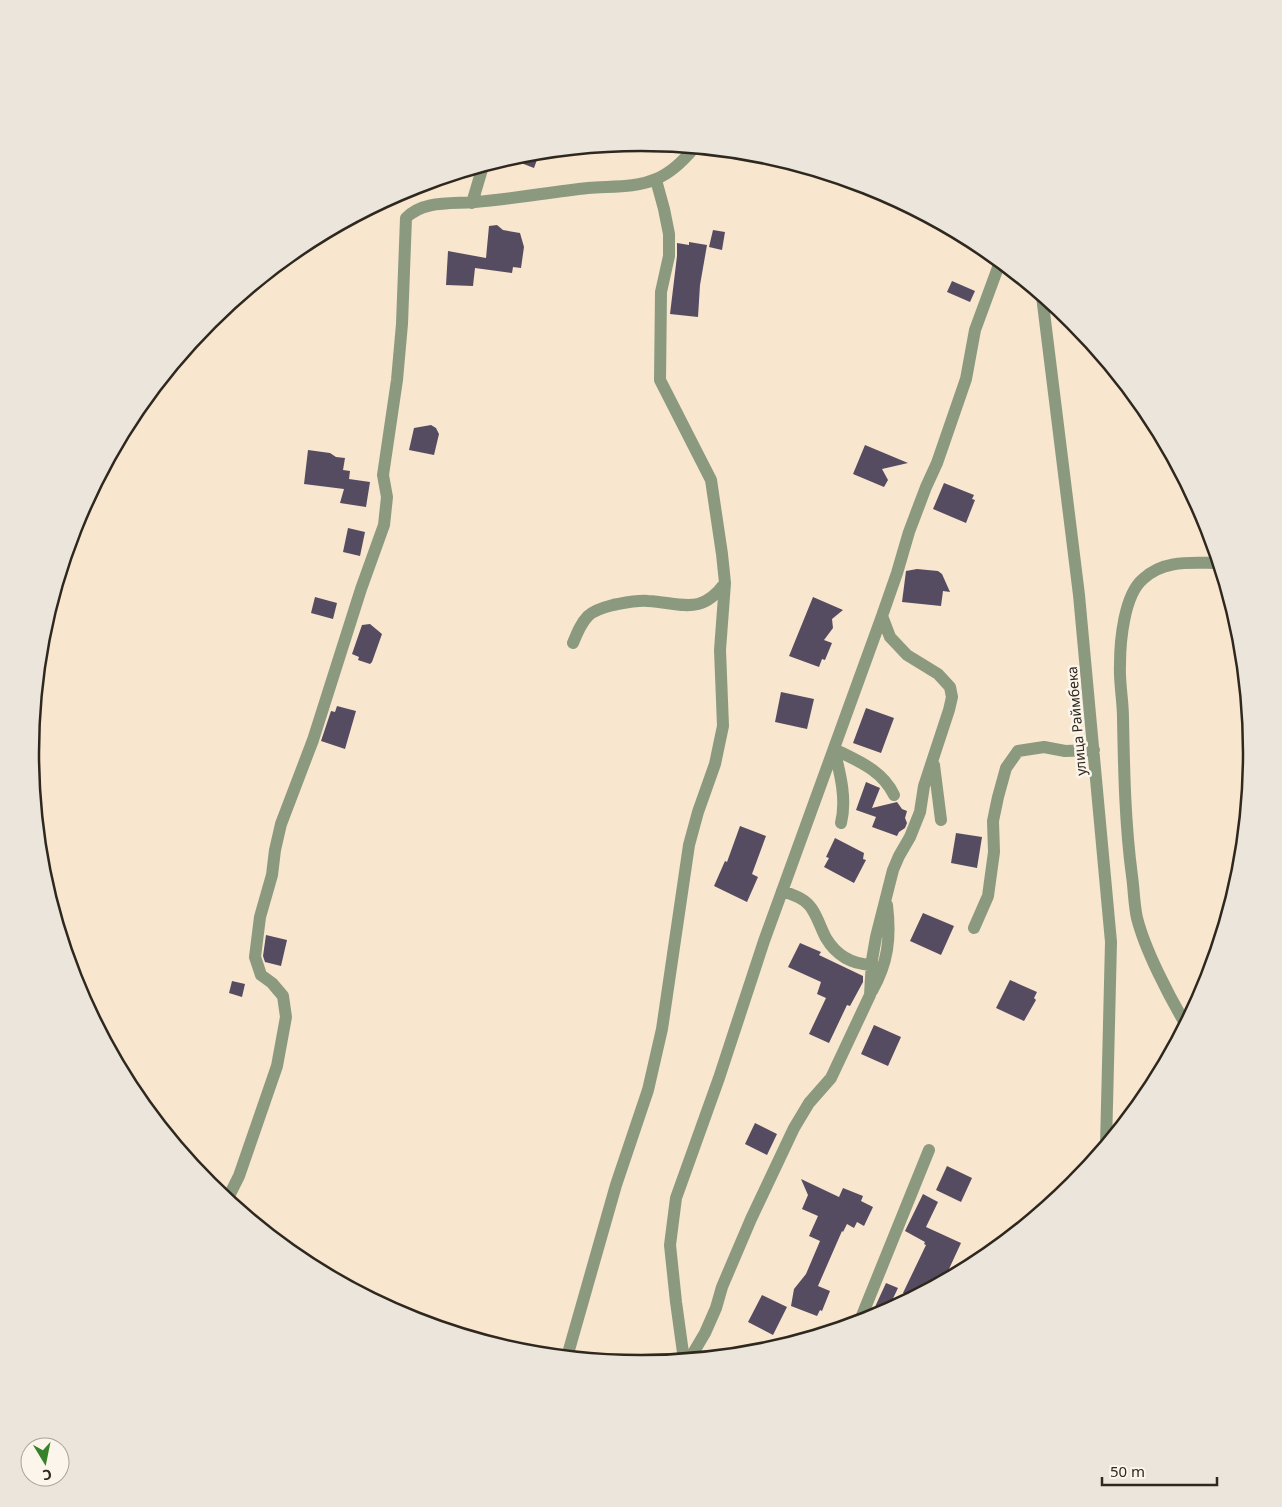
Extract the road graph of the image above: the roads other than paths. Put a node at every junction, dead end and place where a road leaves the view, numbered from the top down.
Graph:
1 (689, 154) edge
2 (481, 173) edge
3 (656, 180) junction
4 (472, 203) junction
5 (998, 269) edge
6 (1043, 306) edge
7 (1212, 563) edge
8 (725, 583) junction
9 (882, 616) junction
10 (573, 643) dead end
11 (834, 749) junction
12 (1094, 750) junction
13 (933, 760) junction
14 (894, 795) dead end
15 (941, 820) dead end
16 (841, 823) dead end
17 (782, 891) junction
18 (886, 898) junction
19 (974, 928) dead end
20 (871, 965) junction
21 (870, 995) junction
22 (1182, 1017) edge
23 (1106, 1136) edge
24 (929, 1150) dead end
25 (231, 1193) edge
26 (863, 1313) edge
27 (569, 1351) edge
28 (693, 1353) edge
29 (683, 1354) edge

1 - 3 street
2 - 4 street
3 - 4 street
3 - 8 street
4 - 25 street
5 - 9 street
6 - 12 street, улица Раймбека
7 - 22 street
8 - 10 street
8 - 27 street
9 - 11 street
9 - 13 street
11 - 14 street
11 - 16 street
11 - 17 street
12 - 19 street
12 - 23 street, улица Раймбека
13 - 15 street
13 - 18 street
17 - 20 street
17 - 29 street
18 - 20 street
18 - 21 street
20 - 21 street
21 - 28 street
24 - 26 street

